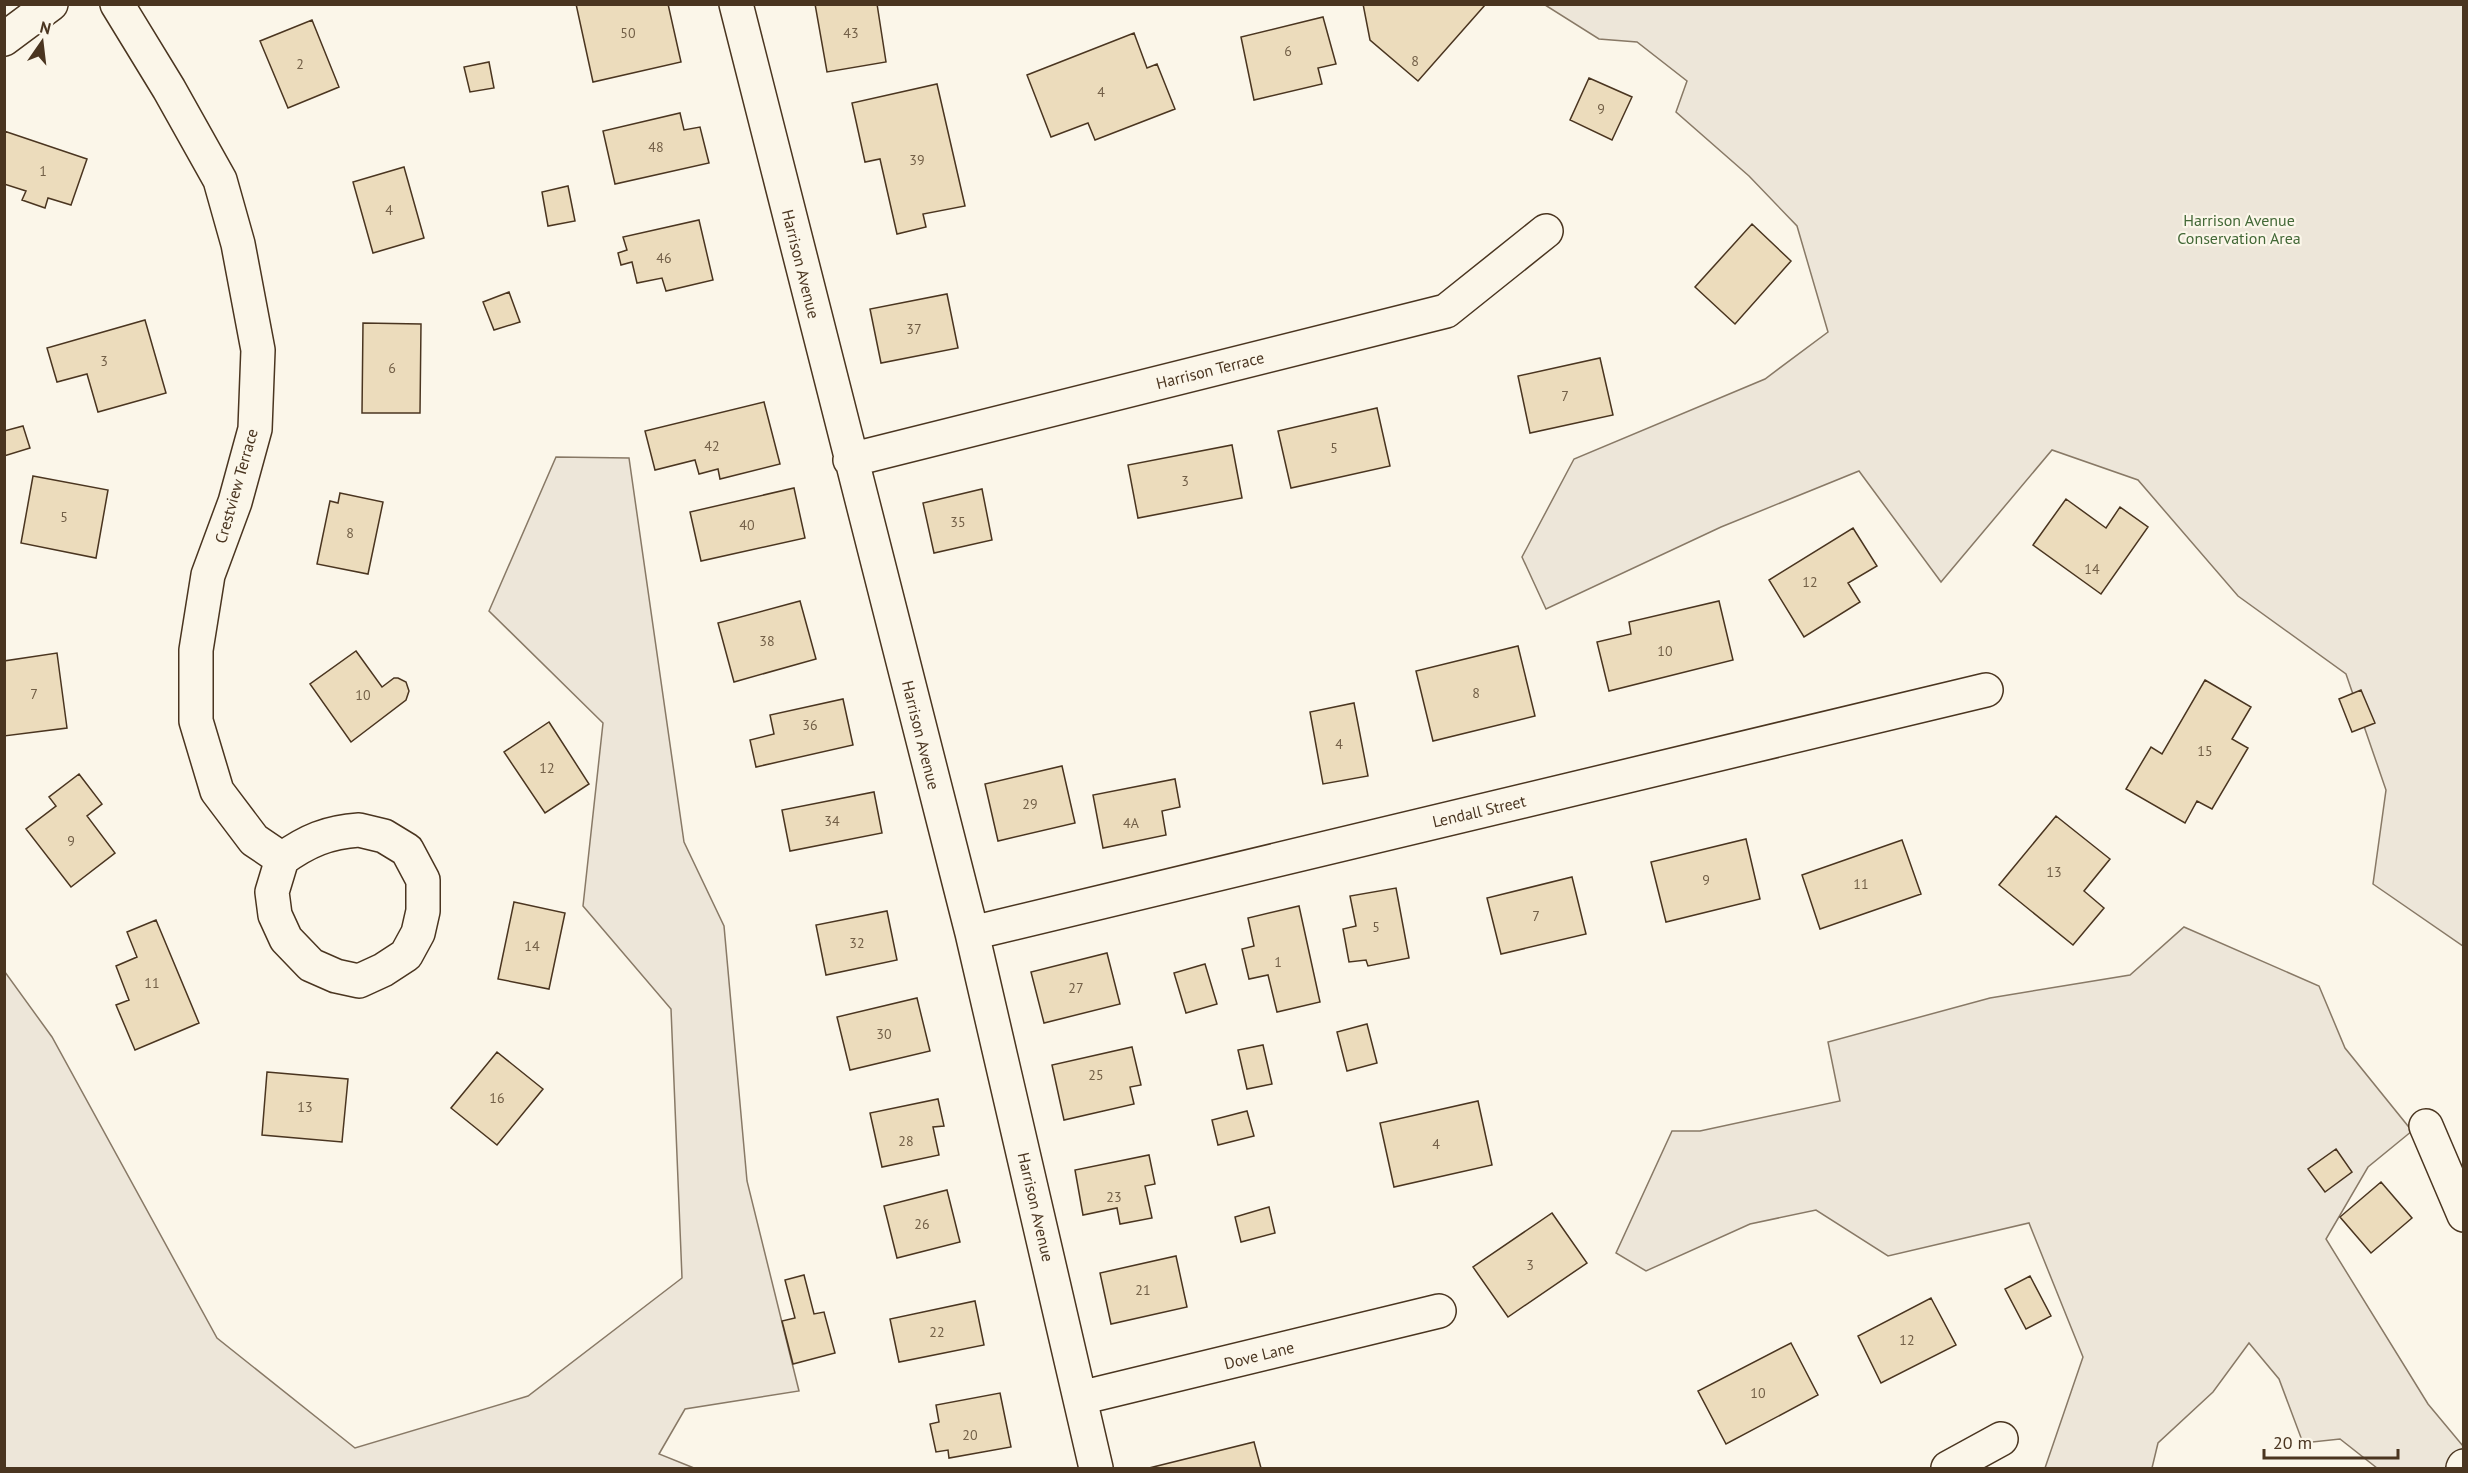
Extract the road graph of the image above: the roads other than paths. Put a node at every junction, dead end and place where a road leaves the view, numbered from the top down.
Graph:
1 (51, 4) edge
2 (117, 4) edge
3 (736, 4) edge
4 (4, 39) edge
5 (1546, 231) dead end
6 (850, 460) junction
7 (1986, 690) dead end
8 (282, 859) junction
9 (972, 933) junction
10 (2426, 1126) dead end
11 (2463, 1215) edge
12 (1439, 1311) dead end
13 (1080, 1398) junction
14 (2001, 1439) dead end
15 (1096, 1468) edge
16 (1948, 1468) edge

1 - 4 street
2 - 8 street, Crestview Terrace
3 - 6 street, Harrison Avenue
5 - 6 street, Harrison Terrace
6 - 9 street, Harrison Avenue
7 - 9 street, Lendall Street
8 - 8 street
9 - 13 street, Harrison Avenue
10 - 11 street
12 - 13 street, Dove Lane
13 - 15 street, Harrison Avenue
14 - 16 street

